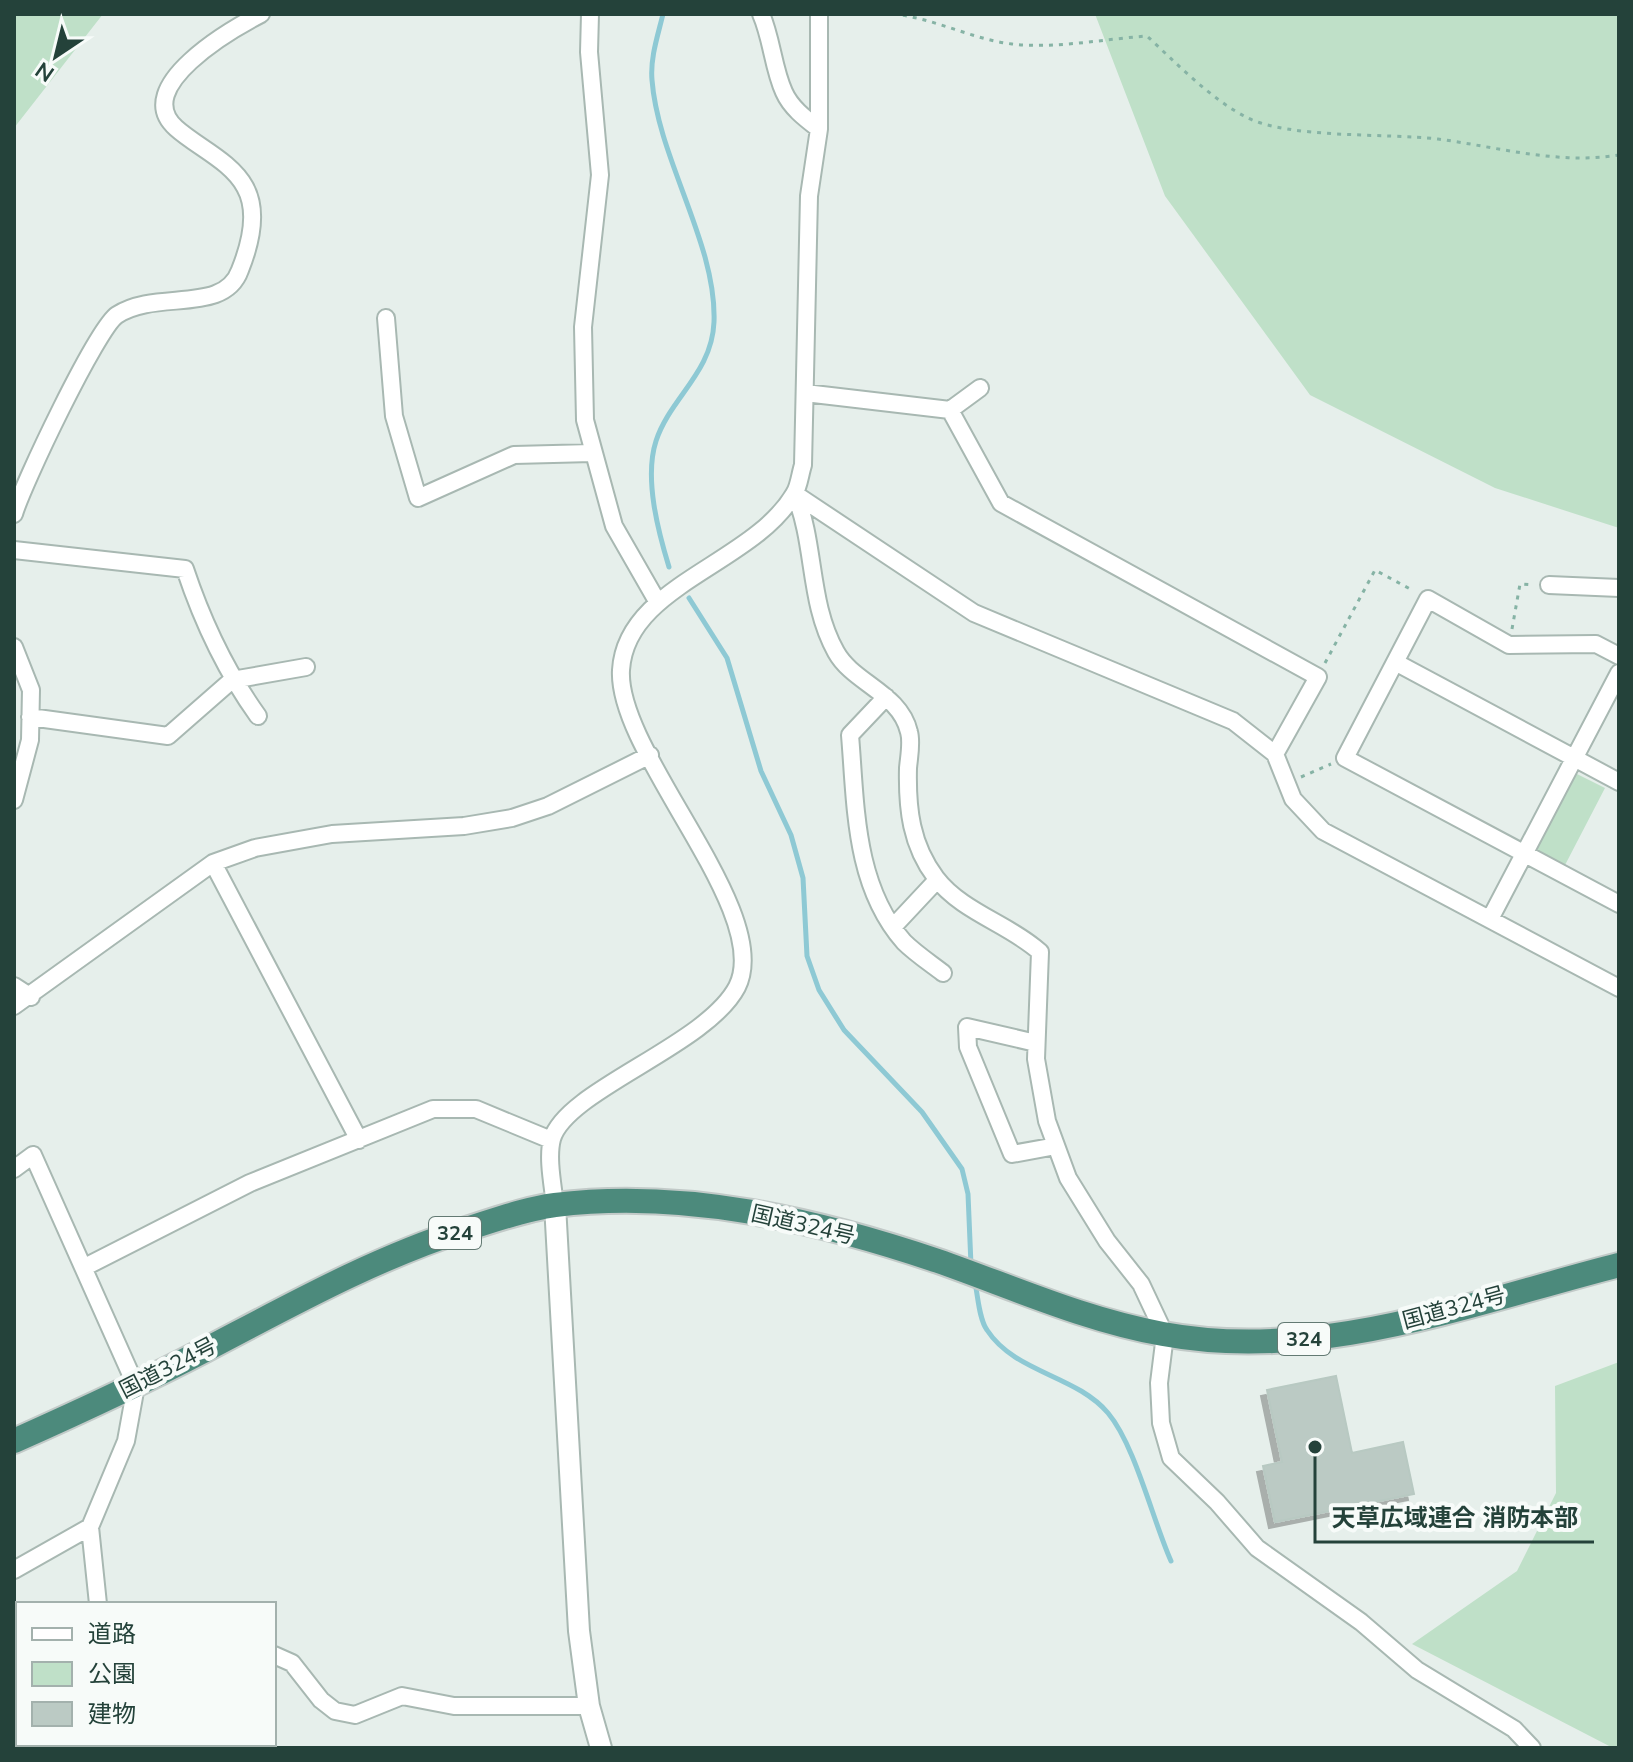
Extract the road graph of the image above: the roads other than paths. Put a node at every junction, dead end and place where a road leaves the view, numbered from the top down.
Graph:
1 (261, 14) edge
2 (590, 14) edge
3 (761, 14) edge
4 (819, 14) edge
5 (819, 129) junction
6 (386, 318) dead end
7 (980, 388) dead end
8 (805, 393) junction
9 (950, 410) junction
10 (592, 453) junction
11 (795, 494) junction
12 (14, 514) edge
13 (14, 550) edge
14 (1549, 585) dead end
15 (1619, 588) edge
16 (657, 601) junction
17 (14, 647) edge
18 (1619, 656) edge
19 (1395, 662) junction
20 (306, 667) dead end
21 (1619, 673) edge
22 (232, 680) junction
23 (886, 697) junction
24 (258, 716) dead end
25 (30, 717) junction
26 (1275, 754) junction
27 (650, 755) junction
28 (1574, 758) junction
29 (1619, 782) edge
30 (14, 800) edge
31 (1524, 854) junction
32 (213, 863) junction
33 (937, 880) junction
34 (1619, 904) edge
35 (1490, 919) junction
36 (893, 927) junction
37 (943, 973) dead end
38 (14, 986) edge
39 (1619, 988) edge
40 (31, 997) junction
41 (14, 1006) edge
42 (1036, 1043) junction
43 (359, 1140) junction
44 (551, 1140) junction
45 (1056, 1146) junction
46 (14, 1169) edge
47 (555, 1205) junction
48 (1619, 1265) edge
49 (85, 1267) junction
50 (1165, 1335) junction
51 (136, 1386) junction
52 (14, 1441) edge
53 (90, 1527) junction
54 (14, 1570) edge
55 (98, 1602) edge
56 (276, 1656) edge
57 (589, 1706) junction
58 (601, 1748) edge
59 (1532, 1748) edge

1 - 12 street
2 - 10 street
3 - 5 street
4 - 5 street
5 - 8 street
6 - 10 street
7 - 9 street
8 - 9 street
8 - 11 street
9 - 26 street
10 - 16 street
11 - 16 street
11 - 23 street
11 - 26 street
13 - 22 street
14 - 15 street
16 - 27 street
17 - 25 street
18 - 19 street
19 - 28 street
19 - 31 street
20 - 22 street
21 - 28 street
22 - 24 street
22 - 25 street
23 - 33 street
23 - 36 street
25 - 30 street
26 - 35 street
27 - 32 street
27 - 44 street
28 - 29 street
28 - 31 street
31 - 34 street
31 - 35 street
32 - 40 street
32 - 43 street
33 - 36 street
33 - 42 street
35 - 39 street
36 - 37 street
38 - 40 street
40 - 41 street
42 - 45 street
42 - 45 street
43 - 44 street
43 - 49 street
44 - 47 street
45 - 50 street
46 - 49 street
47 - 50 highway, 国道324号 / 324
47 - 51 highway, 国道324号 / 324
47 - 57 street
48 - 50 highway, 国道324号 / 324
49 - 51 street
50 - 59 street
51 - 52 highway, 国道324号 / 324
51 - 53 street
53 - 54 street
53 - 55 street
56 - 57 street
57 - 58 street

